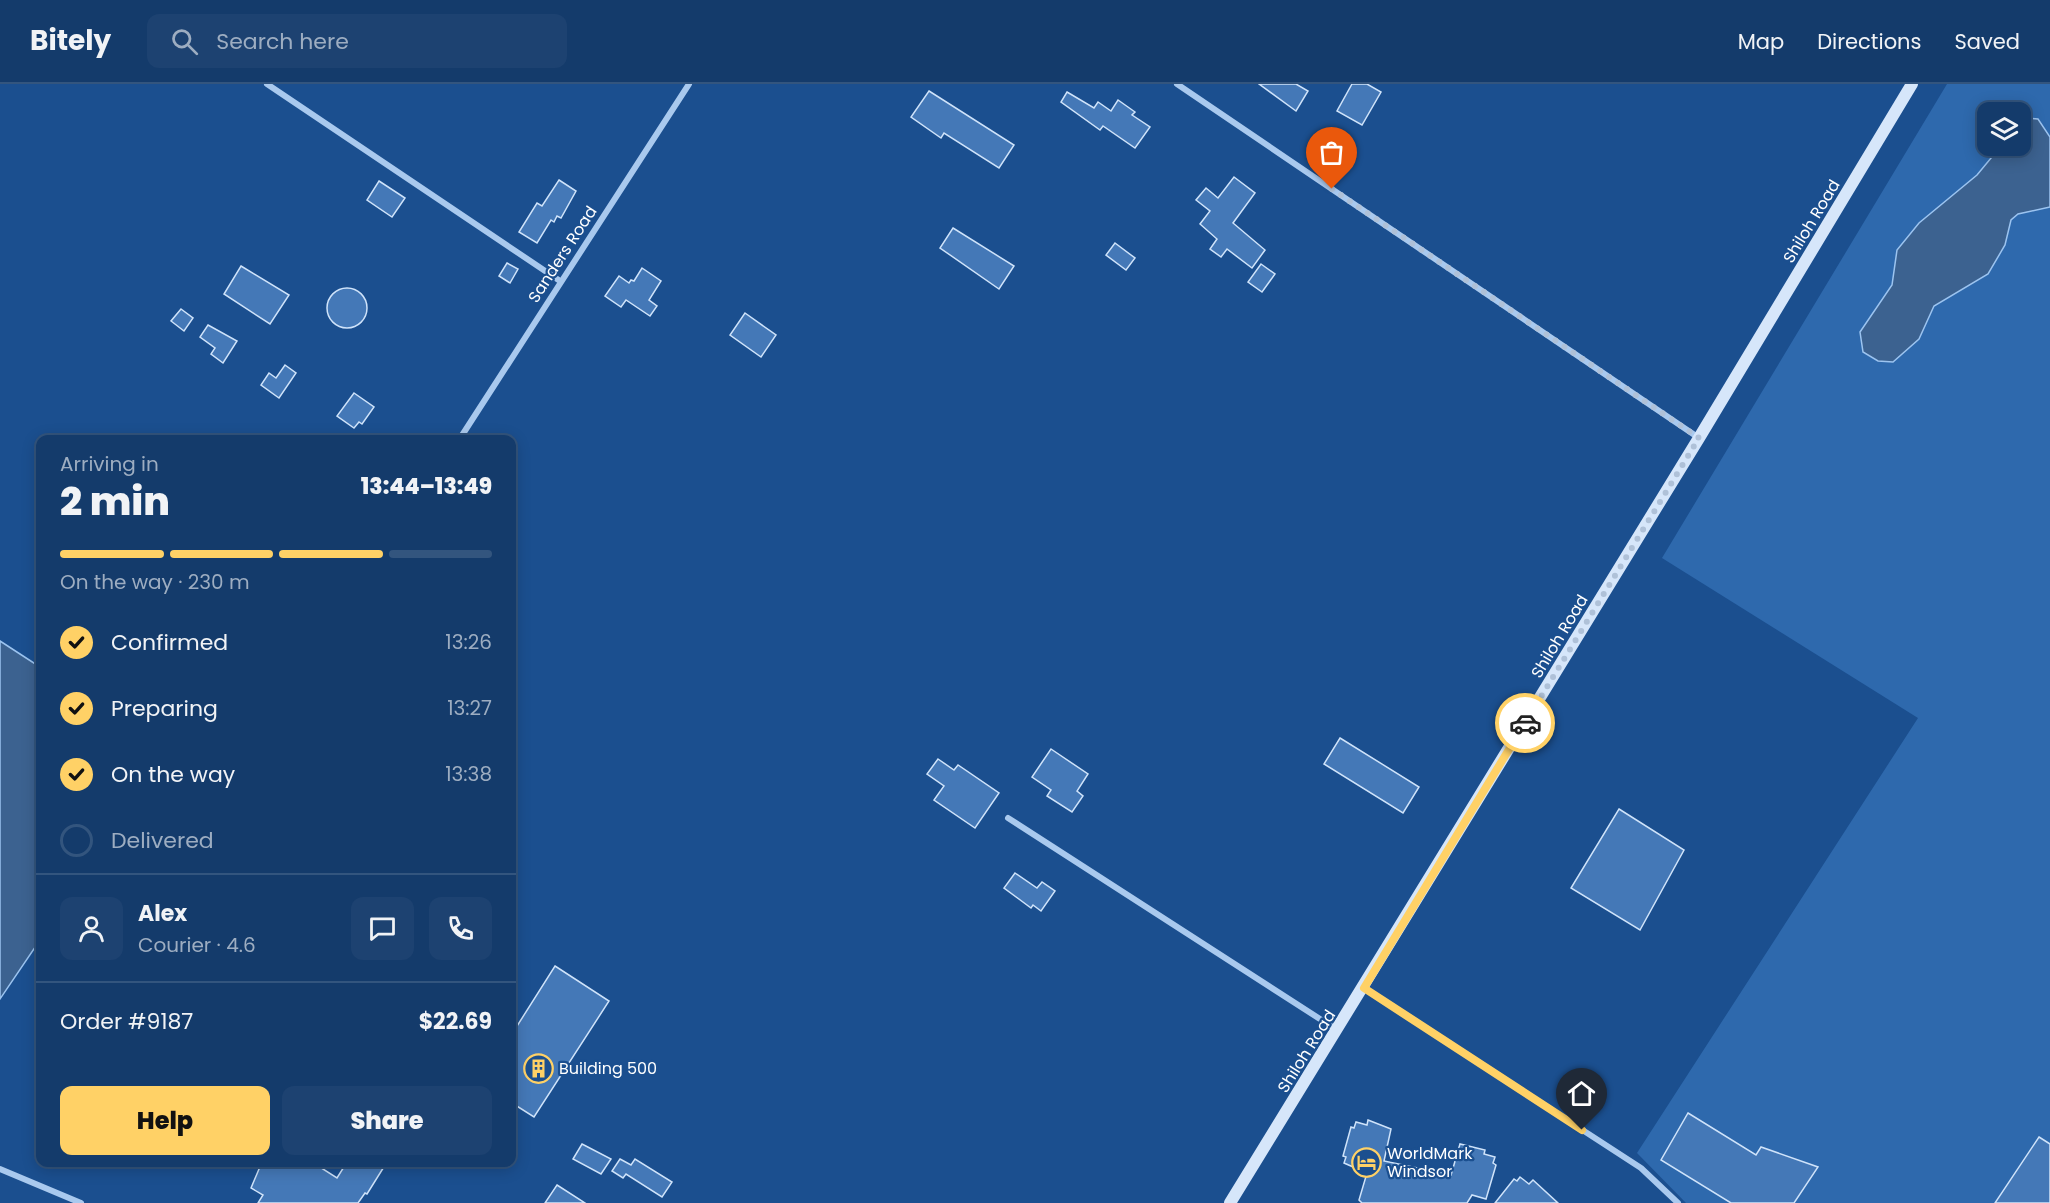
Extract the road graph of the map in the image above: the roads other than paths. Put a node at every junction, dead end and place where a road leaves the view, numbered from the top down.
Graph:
1 (267, 84) edge
2 (689, 84) edge
3 (1177, 84) edge
4 (1912, 84) edge
5 (560, 281) junction
6 (462, 435) edge
7 (1699, 438) junction
8 (1008, 818) dead end
9 (1364, 988) junction
10 (1338, 1030) junction
11 (0, 1169) edge
12 (81, 1203) edge
13 (1230, 1203) edge
14 (1678, 1203) edge

1 - 5 street
2 - 5 street, Sanders Road
3 - 7 street
4 - 7 main road, Shiloh Road
5 - 6 street, Sanders Road
7 - 9 main road, Shiloh Road
8 - 10 street
9 - 10 main road, Shiloh Road
9 - 14 street
10 - 13 main road, Shiloh Road
11 - 12 street

